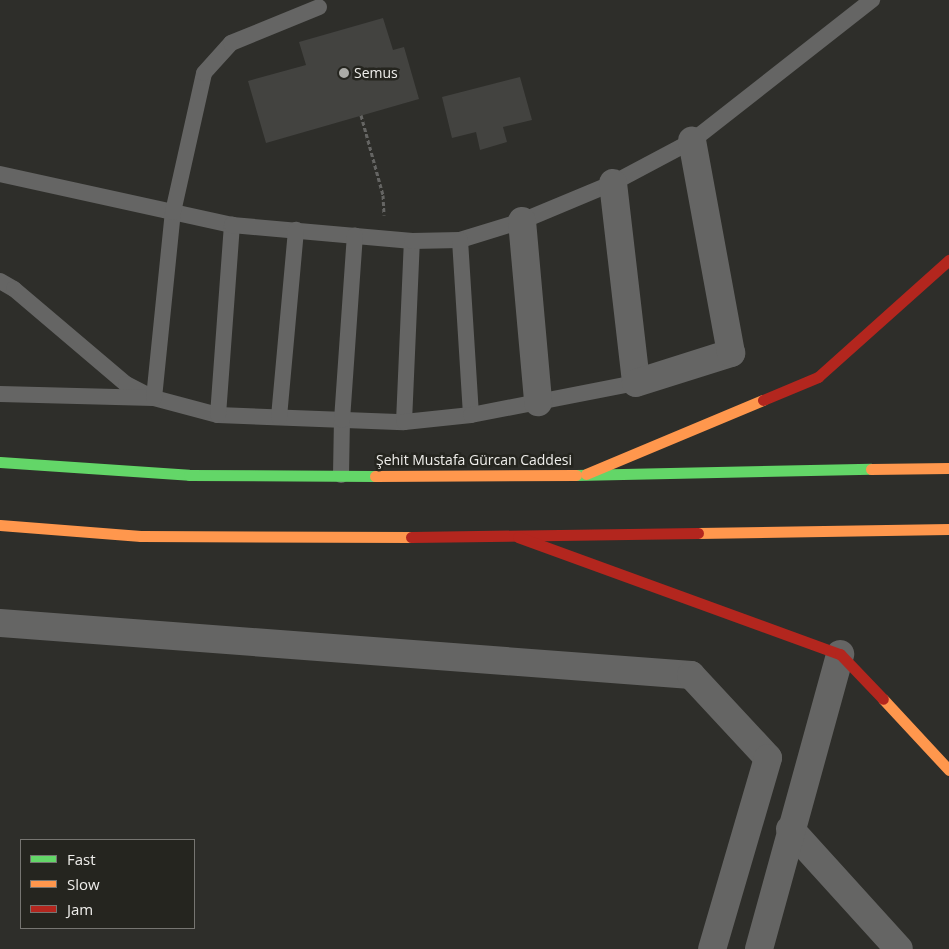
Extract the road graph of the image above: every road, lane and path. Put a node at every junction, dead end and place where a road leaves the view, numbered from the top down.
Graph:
1 (872, 0) edge
2 (319, 6) dead end
3 (361, 115) dead end
4 (692, 142) junction
5 (0, 174) edge
6 (613, 184) junction
7 (173, 212) junction
8 (522, 221) junction
9 (232, 224) junction
10 (296, 230) junction
11 (355, 235) junction
12 (385, 238) junction
13 (460, 240) junction
14 (412, 241) junction
15 (949, 260) edge
16 (0, 281) edge
17 (636, 384) junction
18 (0, 394) edge
19 (154, 398) junction
20 (538, 402) junction
21 (218, 415) junction
22 (471, 415) junction
23 (279, 417) junction
24 (342, 420) junction
25 (404, 422) junction
26 (0, 462) edge
27 (949, 468) edge
28 (586, 474) junction
29 (341, 475) junction
30 (0, 525) edge
31 (949, 529) edge
32 (518, 537) junction
33 (0, 623) edge
34 (840, 654) junction
35 (949, 770) edge
36 (790, 830) junction
37 (712, 949) edge
38 (759, 949) edge
39 (899, 949) edge

1 - 4 lane
2 - 7 lane
3 - 12 path
4 - 6 lane
4 - 17 street
5 - 7 lane
6 - 8 lane
6 - 17 street
7 - 9 lane
7 - 19 lane
8 - 13 lane
8 - 20 street
9 - 10 lane
9 - 21 lane
10 - 11 lane
10 - 23 lane
11 - 12 lane
11 - 24 lane
12 - 14 lane
13 - 14 lane
13 - 22 lane
14 - 25 lane
15 - 28 main road
16 - 19 lane
17 - 20 lane
18 - 19 lane
19 - 21 lane
20 - 22 lane
21 - 23 lane
22 - 25 lane
23 - 24 lane
24 - 25 lane
24 - 29 lane
26 - 29 main road, Şehit Mustafa Gürcan Caddesi
27 - 28 main road, Şehit Mustafa Gürcan Caddesi
28 - 29 main road, Şehit Mustafa Gürcan Caddesi
30 - 32 main road
31 - 32 main road
32 - 34 main road
33 - 37 street
34 - 35 main road
34 - 36 street
36 - 38 street
36 - 39 street

